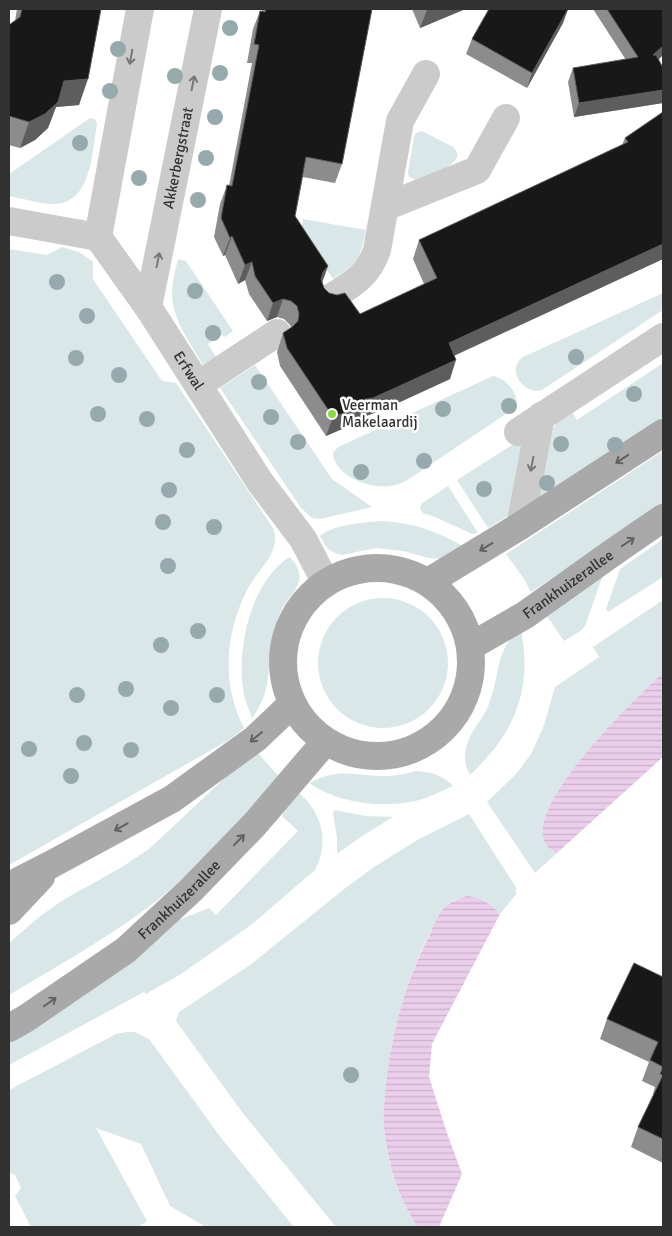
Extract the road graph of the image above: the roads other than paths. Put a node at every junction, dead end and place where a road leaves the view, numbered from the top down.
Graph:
1 (140, 9) edge
2 (208, 9) edge
3 (426, 74) dead end
4 (506, 118) dead end
5 (385, 207) junction
6 (9, 221) edge
7 (98, 237) junction
8 (330, 298) edge
9 (148, 307) junction
10 (277, 333) dead end
11 (663, 336) edge
12 (198, 385) junction
13 (541, 416) junction
14 (518, 432) dead end
15 (663, 433) edge
16 (663, 518) edge
17 (520, 526) junction
18 (326, 582) junction
19 (428, 582) junction
20 (471, 646) junction
21 (292, 704) junction
22 (325, 742) junction
23 (52, 864) junction
24 (9, 886) edge
25 (9, 911) edge
26 (9, 1028) edge

1 -> 7 street
9 -> 2 street, Akkerbergstraat
3 - 5 street
4 - 5 street
5 - 8 street
6 - 7 street
7 - 9 street, Erfwal
9 - 12 street, Erfwal
10 - 12 street
11 - 13 street
12 - 18 street, Erfwal
13 - 14 street
13 -> 17 street
15 -> 17 main road
20 -> 16 main road, Frankhuizerallee
17 -> 19 main road
18 - 19 main road
18 - 21 main road
19 - 20 main road
20 - 22 main road
21 - 22 main road
21 -> 23 main road
26 -> 22 main road, Frankhuizerallee
23 - 24 main road
23 - 25 main road

